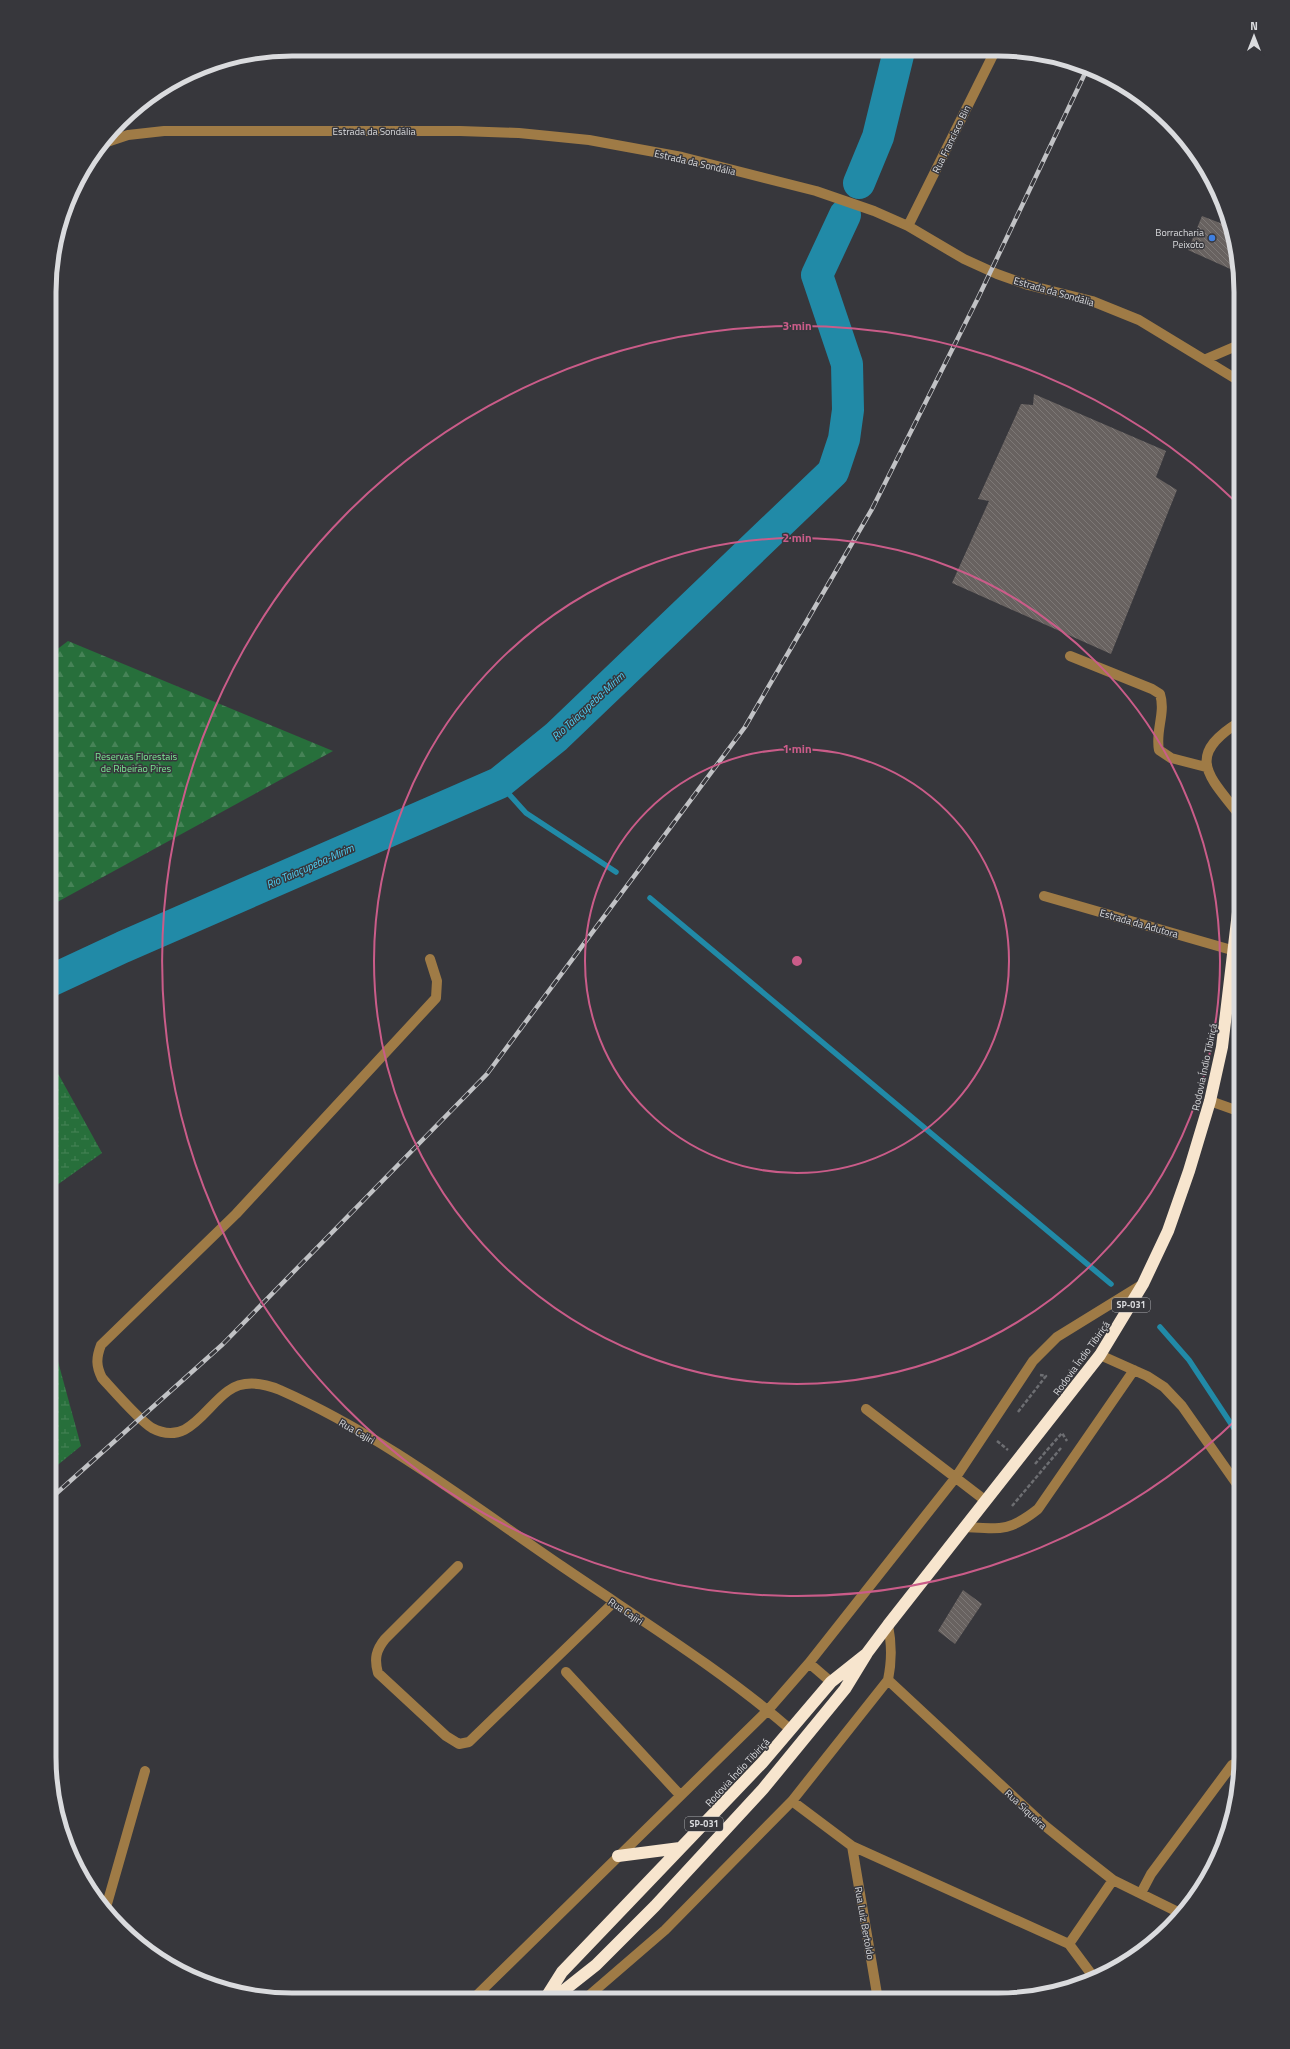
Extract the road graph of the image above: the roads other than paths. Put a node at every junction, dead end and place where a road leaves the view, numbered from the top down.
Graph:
1 (993, 56) edge
2 (111, 141) edge
3 (908, 226) junction
4 (1234, 347) edge
5 (1206, 359) junction
6 (1234, 377) edge
7 (1070, 656) dead end
8 (1234, 726) edge
9 (1206, 767) junction
10 (1234, 809) edge
11 (1044, 896) dead end
12 (1234, 951) edge
13 (430, 959) dead end
14 (1234, 996) edge
15 (1210, 1101) junction
16 (1234, 1110) edge
17 (1143, 1284) junction
18 (1100, 1355) junction
19 (1134, 1370) junction
20 (866, 1408) dead end
21 (956, 1477) junction
22 (1234, 1480) edge
23 (986, 1501) junction
24 (965, 1527) junction
25 (458, 1566) dead end
26 (614, 1602) junction
27 (888, 1625) junction
28 (868, 1653) junction
29 (809, 1663) junction
30 (566, 1672) dead end
31 (888, 1680) junction
32 (831, 1682) junction
33 (768, 1710) junction
34 (791, 1730) junction
35 (1234, 1764) edge
36 (145, 1771) dead end
37 (680, 1795) junction
38 (792, 1801) junction
39 (852, 1846) junction
40 (680, 1848) junction
41 (618, 1856) junction
42 (1113, 1880) junction
43 (1141, 1893) junction
44 (107, 1904) edge
45 (1177, 1912) edge
46 (1069, 1944) junction
47 (1091, 1974) edge
48 (478, 1993) edge
49 (548, 1993) edge
50 (562, 1993) edge
51 (592, 1993) edge
52 (877, 1993) edge

1 - 3 street, Rua Francisco Bin
2 - 3 street, Estrada da Sondália
3 - 5 street, Estrada da Sondália
4 - 5 street
5 - 6 street, Estrada da Sondália
7 - 9 street
8 - 9 street
9 - 10 street
11 - 12 street, Estrada da Adutora
13 - 26 street, Rua Cajiri
14 - 15 highway, Rodovia Índio Tibiriçá / SP-031
15 - 16 street
15 - 17 highway, Rodovia Índio Tibiriçá / SP-031
17 - 18 highway, Rodovia Índio Tibiriçá / SP-031
17 - 21 street
18 - 19 street
18 - 23 highway, Rodovia Índio Tibiriçá / SP-031
19 - 22 street
19 - 24 street
20 - 21 street
21 - 23 street
21 - 29 street
23 - 24 highway, Rodovia Índio Tibiriçá / SP-031
24 - 27 highway, Rodovia Índio Tibiriçá / SP-031
25 - 26 street
26 - 33 street, Rua Cajiri
27 - 28 highway, Rodovia Índio Tibiriçá / SP-031
27 - 31 street
28 - 32 highway, Rodovia Índio Tibiriçá / SP-031
28 - 50 highway, Rodovia Índio Tibiriçá / SP-031
29 - 32 street
29 - 33 street
30 - 37 street
31 - 38 street
31 - 42 street, Rua Siqueira
32 - 34 highway, Rodovia Índio Tibiriçá / SP-031
33 - 34 street, Rua Cajiri
33 - 37 street
34 - 40 highway, Rodovia Índio Tibiriçá / SP-031
35 - 43 street
36 - 44 street
37 - 41 street
38 - 39 street
38 - 51 street
39 - 46 street
39 - 52 street, Rua Luiz Bertoldo
40 - 41 highway
40 - 49 highway, Rodovia Índio Tibiriçá / SP-031
41 - 48 street
42 - 43 street, Rua Siqueira
42 - 46 street
43 - 45 street, Rua Siqueira
46 - 47 street

